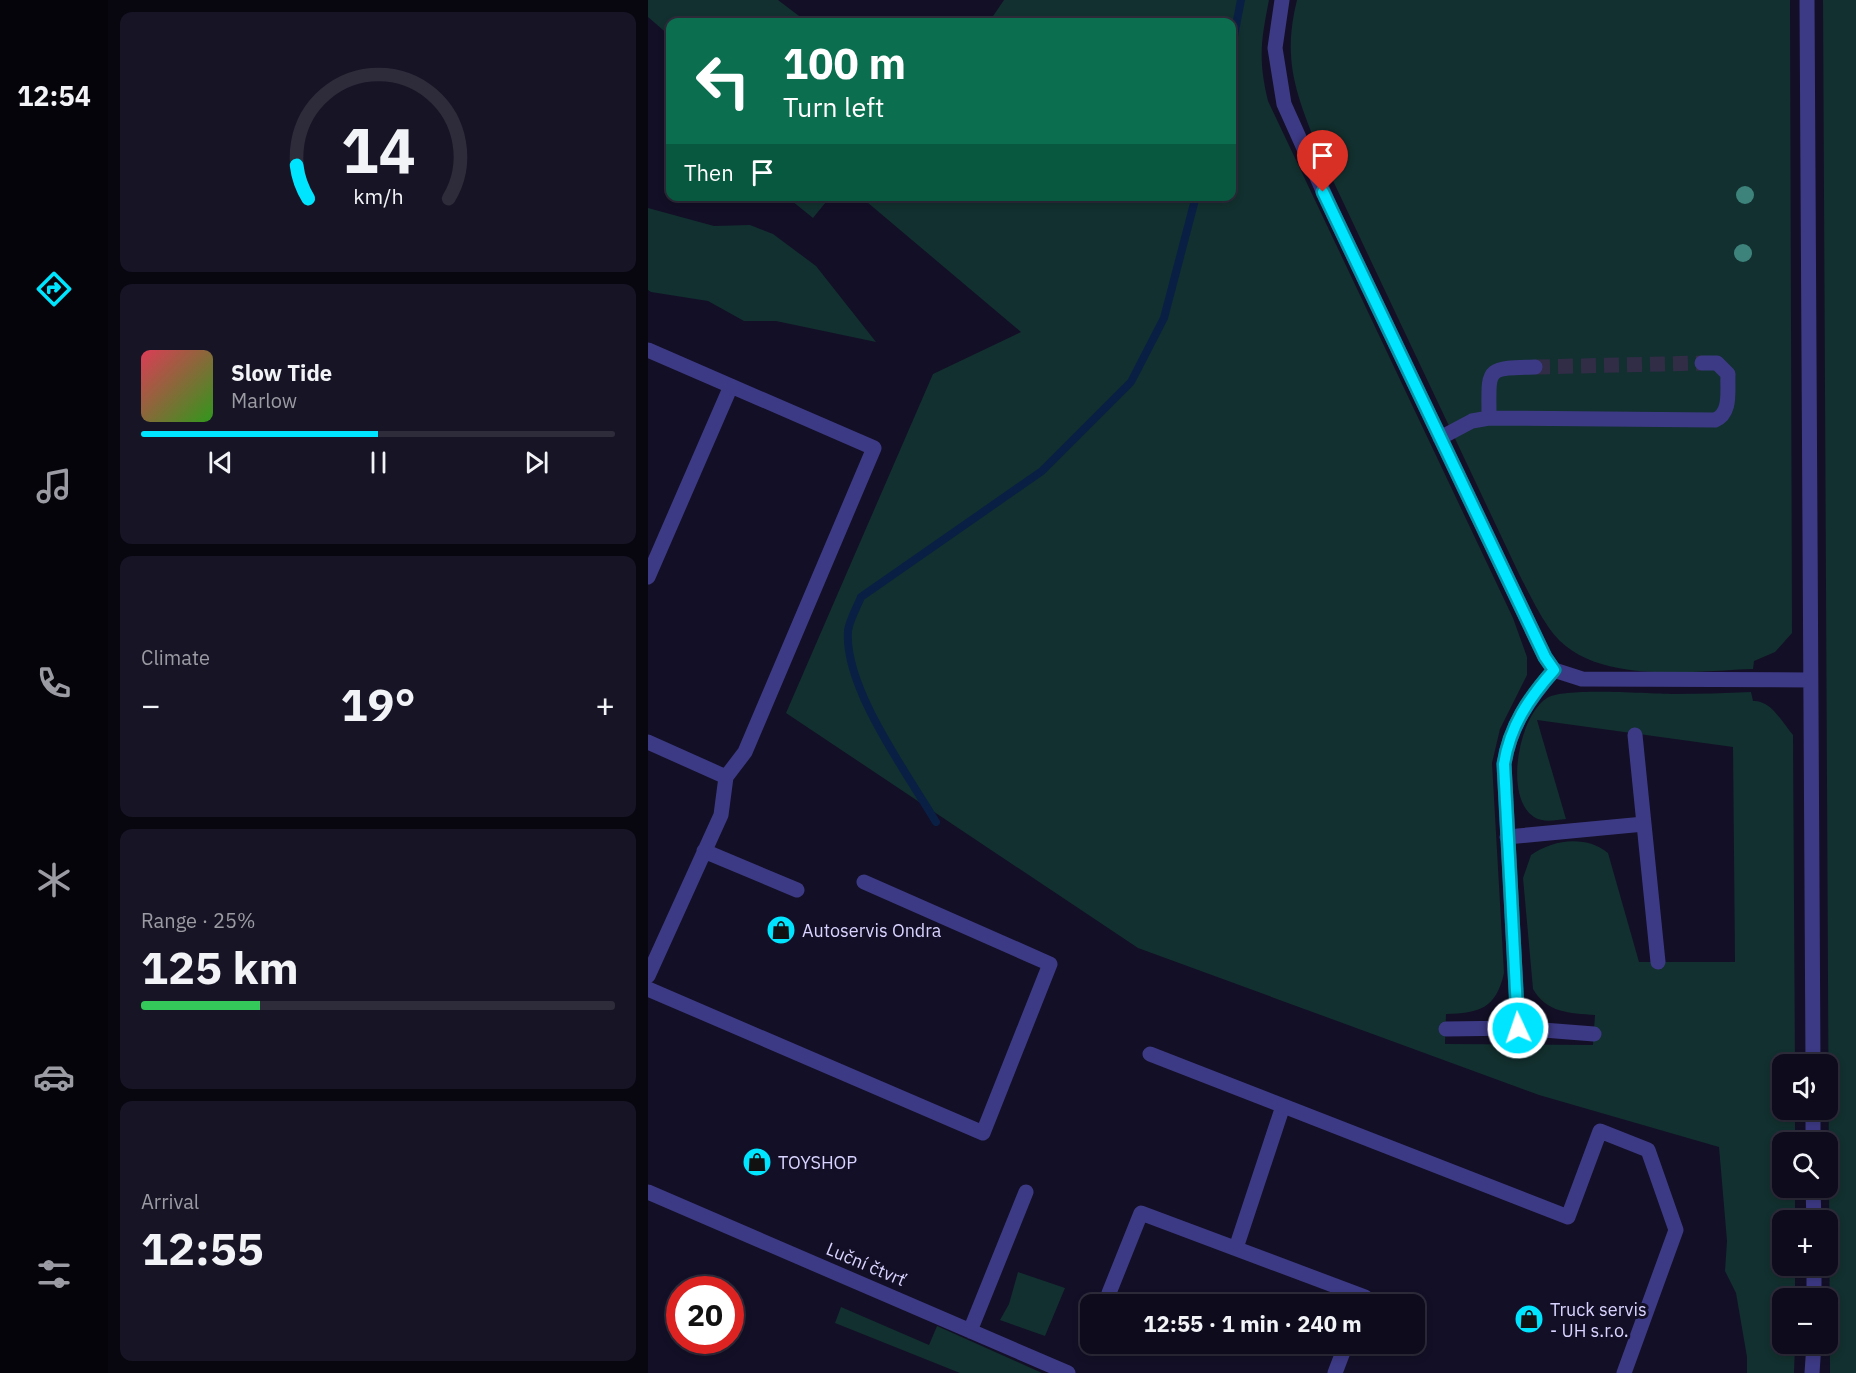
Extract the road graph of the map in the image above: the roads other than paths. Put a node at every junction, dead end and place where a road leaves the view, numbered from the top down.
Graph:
1 (1282, 0) edge
2 (1807, 0) edge
3 (648, 350) edge
4 (1702, 363) tunnel mouth
5 (1535, 367) tunnel mouth
6 (731, 386) junction
7 (1489, 418) junction
8 (1440, 438) junction
9 (648, 577) edge
10 (1554, 670) junction
11 (1810, 680) junction
12 (1635, 735) dead end
13 (648, 742) edge
14 (726, 777) junction
15 (1644, 824) junction
16 (1507, 837) junction
17 (704, 851) junction
18 (864, 882) dead end
19 (797, 890) dead end
20 (1658, 962) dead end
21 (648, 976) edge
22 (648, 989) edge
23 (1518, 1028) junction
24 (1446, 1029) dead end
25 (1594, 1034) dead end
26 (1150, 1054) dead end
27 (1812, 1054) edge
28 (1283, 1106) junction
29 (648, 1192) edge
30 (1026, 1192) dead end
31 (1236, 1248) junction
32 (1109, 1293) dead end
33 (1357, 1294) edge
34 (970, 1330) junction
35 (1342, 1354) edge
36 (1813, 1354) edge
37 (1068, 1373) edge
38 (1335, 1373) edge
39 (1624, 1373) edge
40 (1812, 1373) edge

1 - 8 street
2 - 11 street
3 - 6 street
4 - 7 street
5 - 7 street
6 - 9 street
6 - 14 street
7 - 8 street
8 - 10 street
10 - 11 street
10 - 16 street
11 - 27 street
12 - 15 street
13 - 14 street
14 - 17 street
15 - 16 street
15 - 20 street
16 - 23 street
17 - 19 street
17 - 21 street
18 - 22 street
23 - 24 street
23 - 25 street
26 - 28 street
28 - 31 street
28 - 39 street
29 - 34 street, Luční čtvrť
30 - 34 street
31 - 32 street
31 - 33 street
34 - 37 street, Luční čtvrť
35 - 38 street
36 - 40 street

